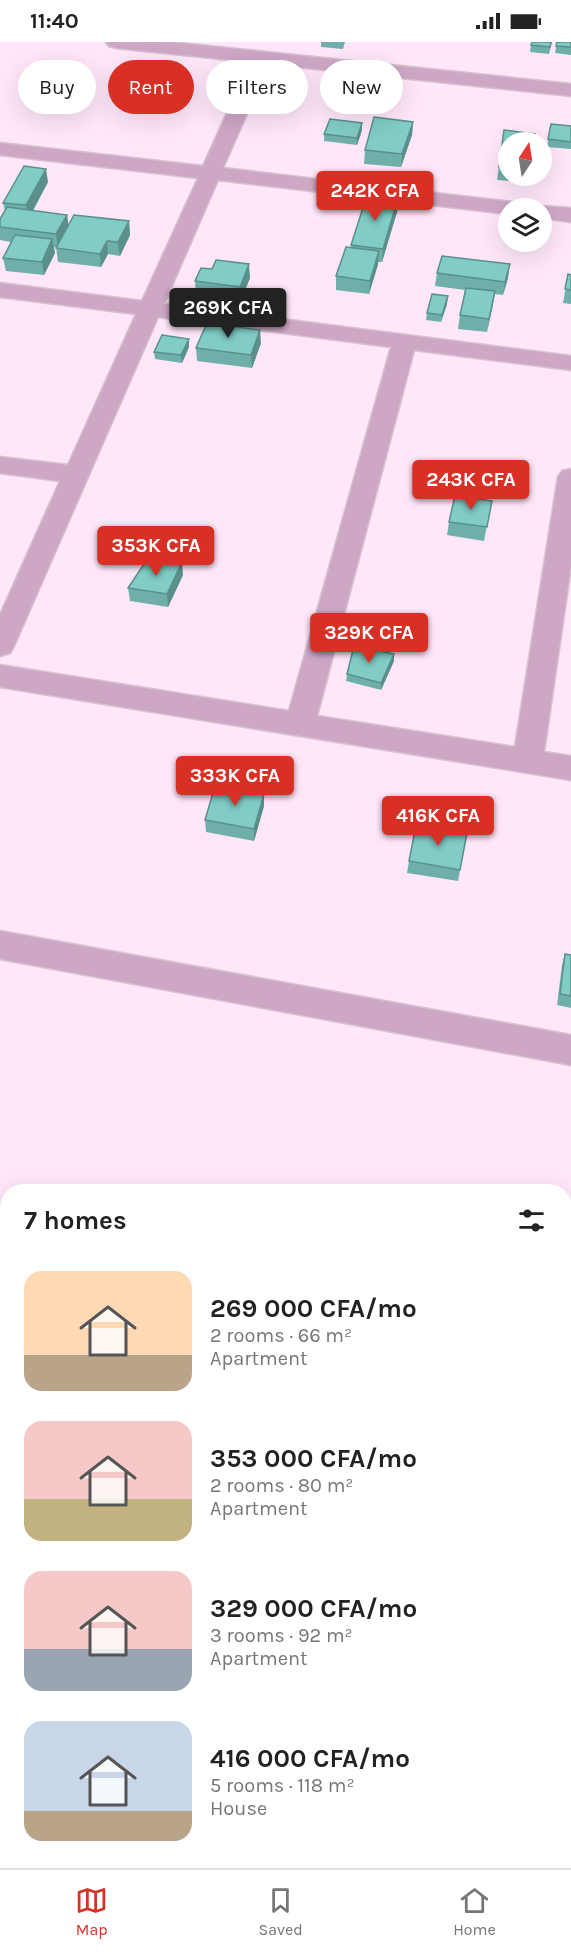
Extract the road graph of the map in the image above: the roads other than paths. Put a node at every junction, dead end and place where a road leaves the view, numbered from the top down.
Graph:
1 (116, 42) edge
2 (262, 57) junction
3 (571, 90) edge
4 (0, 149) edge
5 (210, 174) junction
6 (498, 206) edge
7 (552, 213) edge
8 (571, 215) edge
9 (0, 290) edge
10 (150, 309) junction
11 (404, 342) junction
12 (571, 363) edge
13 (0, 465) edge
14 (76, 475) junction
15 (571, 477) edge
16 (0, 645) edge
17 (0, 676) edge
18 (300, 724) junction
19 (528, 761) junction
20 (571, 768) edge
21 (0, 945) edge
22 (571, 1050) edge

1 - 2 street
2 - 3 street
2 - 5 street
4 - 5 street
5 - 6 street
5 - 10 street
7 - 8 street
9 - 10 street
10 - 11 street
10 - 14 street
11 - 12 street
11 - 18 street
13 - 14 street
14 - 16 street
15 - 19 street
17 - 18 street
18 - 19 street
19 - 20 street
21 - 22 street

